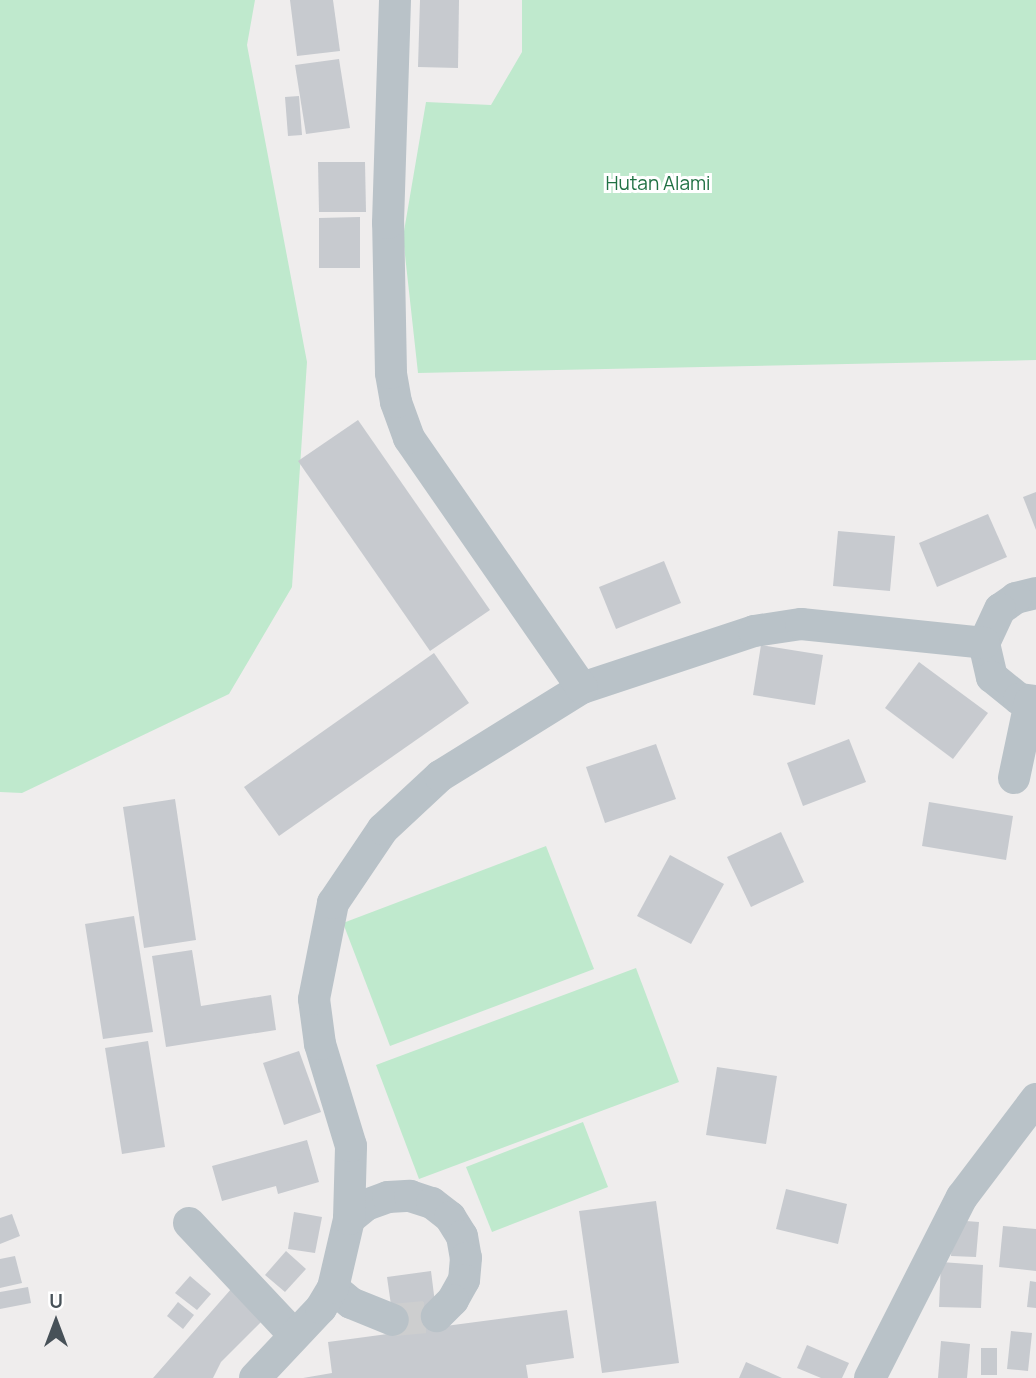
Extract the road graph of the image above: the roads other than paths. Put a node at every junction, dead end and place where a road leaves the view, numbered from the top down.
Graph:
1 (396, 0) edge
2 (1036, 593) edge
3 (984, 643) junction
4 (582, 688) junction
5 (1033, 701) edge
6 (1014, 778) dead end
7 (1036, 1099) edge
8 (349, 1219) junction
9 (189, 1223) dead end
10 (333, 1288) junction
11 (437, 1316) dead end
12 (393, 1320) tunnel mouth
13 (294, 1335) junction
14 (255, 1378) edge
15 (870, 1378) edge

1 - 4 street
2 - 3 street
3 - 4 street
3 - 5 street
4 - 8 street
5 - 6 street
7 - 15 street
8 - 10 street
8 - 11 street
9 - 13 street
10 - 12 street
10 - 13 street
13 - 14 street

